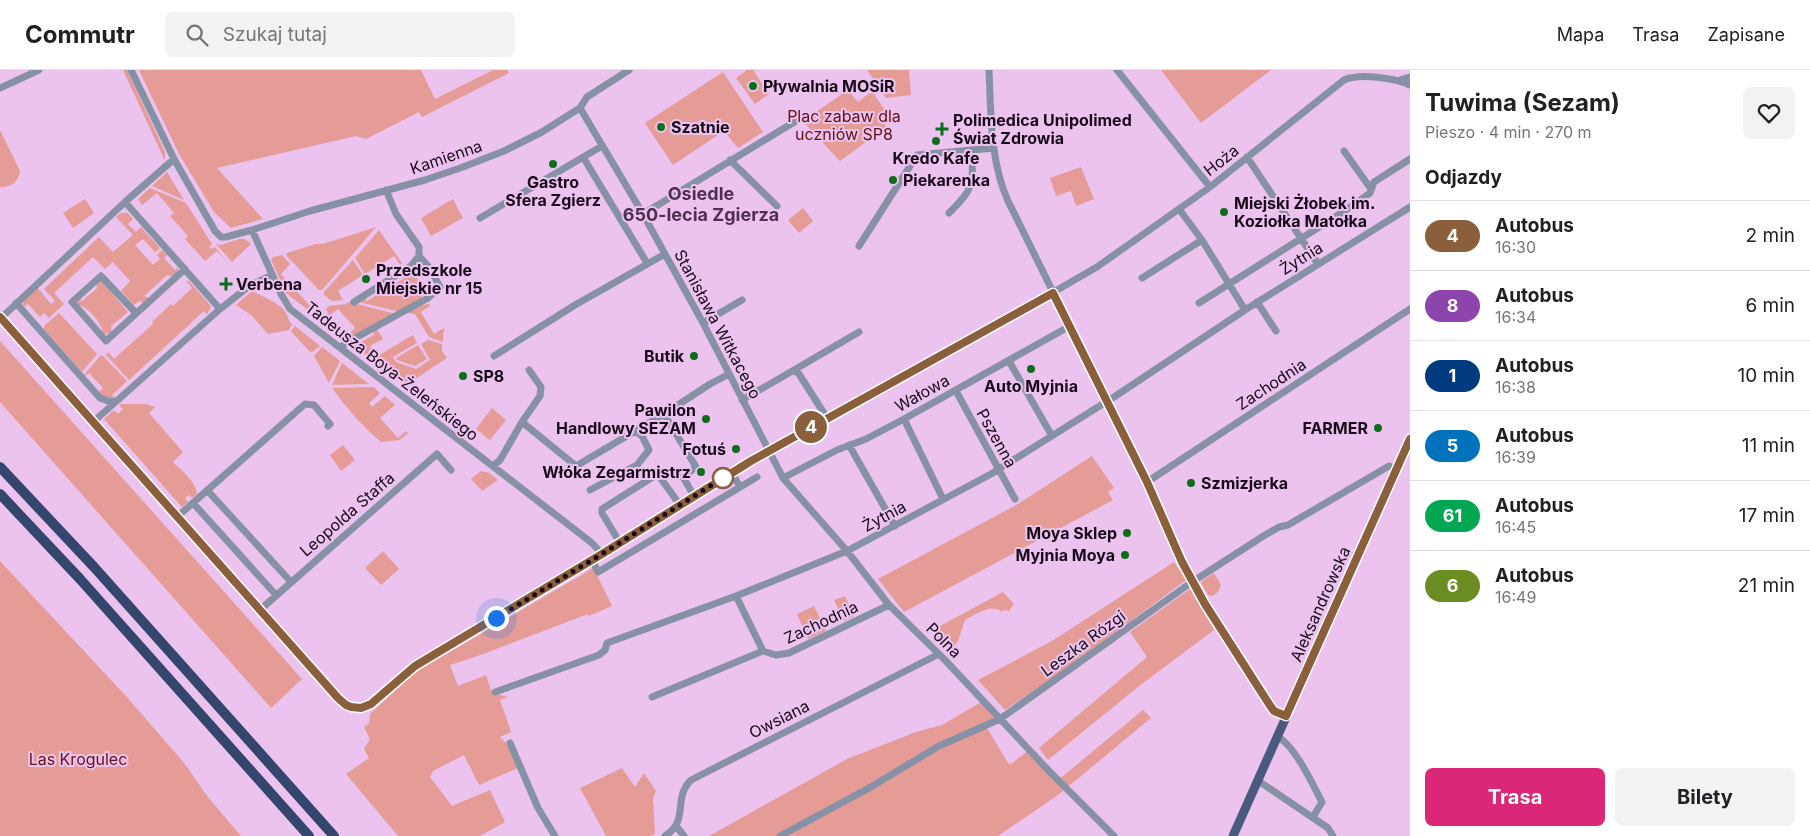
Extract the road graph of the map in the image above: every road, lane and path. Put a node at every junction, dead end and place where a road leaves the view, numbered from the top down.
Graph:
1 (38, 70) edge
2 (131, 70) edge
3 (629, 70) edge
4 (989, 70) edge
5 (1117, 70) edge
6 (29, 72) edge
7 (1410, 77) edge
8 (1400, 80) junction
9 (1410, 85) edge
10 (0, 88) edge
11 (580, 108) junction
12 (796, 121) dead end
13 (602, 146) junction
14 (994, 148) junction
15 (972, 150) junction
16 (1344, 151) dead end
17 (583, 157) junction
18 (1247, 157) junction
19 (174, 158) junction
20 (1410, 159) edge
21 (730, 160) junction
22 (1210, 186) junction
23 (1371, 189) junction
24 (386, 190) junction
25 (126, 202) junction
26 (777, 206) dead end
27 (1410, 207) edge
28 (1179, 209) junction
29 (949, 213) dead end
30 (643, 214) junction
31 (480, 218) dead end
32 (252, 230) junction
33 (1302, 238) junction
34 (1202, 240) junction
35 (859, 246) dead end
36 (665, 254) junction
37 (419, 256) junction
38 (647, 263) junction
39 (1318, 264) junction
40 (185, 269) junction
41 (272, 275) junction
42 (1142, 278) dead end
43 (1228, 285) junction
44 (1053, 293) junction
45 (742, 300) dead end
46 (354, 302) dead end
47 (1257, 302) junction
48 (16, 303) junction
49 (1199, 303) dead end
50 (220, 308) junction
51 (1410, 309) edge
52 (1245, 310) junction
53 (136, 313) junction
54 (1, 318) edge
55 (703, 323) junction
56 (1070, 326) junction
57 (1276, 331) dead end
58 (859, 332) dead end
59 (341, 348) junction
60 (494, 356) dead end
61 (1010, 362) junction
62 (529, 370) dead end
63 (794, 370) junction
64 (729, 374) junction
65 (956, 391) junction
66 (100, 398) junction
67 (118, 400) junction
68 (742, 400) junction
69 (1107, 402) junction
70 (664, 414) junction
71 (100, 416) junction
72 (827, 418) junction
73 (904, 419) junction
74 (93, 422) junction
75 (522, 422) junction
76 (328, 426) dead end
77 (635, 431) junction
78 (1052, 436) junction
79 (1410, 439) edge
80 (849, 444) junction
81 (769, 450) junction
82 (493, 466) junction
83 (0, 467) edge
84 (999, 469) junction
85 (1397, 469) junction
86 (451, 470) dead end
87 (732, 473) junction
88 (757, 477) dead end
89 (784, 478) junction
90 (1147, 482) junction
91 (740, 487) junction
92 (207, 490) junction
93 (590, 490) dead end
94 (0, 494) edge
95 (694, 496) junction
96 (944, 499) junction
97 (1015, 499) dead end
98 (193, 503) junction
99 (680, 505) junction
100 (177, 517) junction
101 (895, 526) junction
102 (620, 543) junction
103 (847, 551) junction
104 (602, 554) junction
105 (592, 560) junction
106 (291, 582) junction
107 (1192, 582) junction
108 (276, 595) junction
109 (736, 596) junction
110 (890, 606) junction
111 (261, 609) junction
112 (763, 651) junction
113 (939, 654) junction
114 (495, 692) dead end
115 (652, 697) dead end
116 (1286, 716) junction
117 (1000, 719) junction
118 (1277, 736) junction
119 (510, 743) dead end
120 (1258, 780) junction
121 (1313, 818) junction
122 (676, 826) junction
123 (309, 836) edge
124 (334, 836) edge
125 (555, 836) edge
126 (665, 836) edge
127 (684, 836) edge
128 (780, 836) edge
129 (1114, 836) edge
130 (1232, 836) edge
131 (1333, 836) edge

1 - 6 street
2 - 19 street
3 - 11 street, Kamienna
4 - 14 street
5 - 22 street
6 - 10 street
7 - 8 street
8 - 9 street, Hoża
8 - 18 street, Hoża
11 - 13 street, Stanisława Witkacego
11 - 24 street, Kamienna
12 - 21 street
13 - 17 street
13 - 30 street, Stanisława Witkacego
14 - 15 street
14 - 44 street
15 - 29 street
15 - 35 street
16 - 23 street
17 - 31 street
17 - 38 street
18 - 22 street, Hoża
18 - 33 street
19 - 25 street
19 - 32 street
20 - 23 street
21 - 26 street
21 - 30 street
22 - 28 street, Hoża
23 - 33 street
24 - 32 street, Kamienna
24 - 37 street
25 - 40 street
25 - 48 street
27 - 39 street, Żytnia
28 - 34 street
28 - 44 street, Hoża
30 - 36 street, Stanisława Witkacego
32 - 41 street, Tadeusza Boya-Żeleńskiego
33 - 39 street
33 - 43 street
34 - 42 street
34 - 43 street
36 - 38 street
36 - 55 street, Stanisława Witkacego
37 - 46 street
37 - 59 street
38 - 60 street
39 - 47 street, Żytnia
40 - 50 street
40 - 53 street
41 - 50 street
41 - 59 street, Tadeusza Boya-Żeleńskiego
43 - 49 street
43 - 52 street
44 - 56 street
44 - 72 street, Hoża
45 - 55 street
47 - 52 street, Żytnia
47 - 57 street
48 - 54 street
48 - 66 street
50 - 67 street
51 - 90 street, Zachodnia
52 - 69 street, Żytnia
53 - 53 street
54 - 74 street
55 - 64 street, Stanisława Witkacego
56 - 61 street, Wałowa
56 - 69 street
58 - 63 street
59 - 82 street, Tadeusza Boya-Żeleńskiego
61 - 65 street, Wałowa
61 - 78 street
62 - 75 street
63 - 68 street
63 - 72 street
64 - 68 street, Stanisława Witkacego
64 - 70 street
65 - 73 street, Wałowa
65 - 84 street, Pszenna
66 - 67 street
66 - 71 street
67 - 71 street
68 - 81 street, Stanisława Witkacego
69 - 78 street, Żytnia
69 - 90 street
70 - 77 street
70 - 95 street
71 - 74 street
72 - 81 street, Hoża
73 - 80 street, Wałowa
73 - 96 street
74 - 100 street
75 - 77 street
75 - 82 street
76 - 92 street
77 - 93 street
78 - 84 street, Żytnia
79 - 85 main road, Aleksandrowska
80 - 89 street, Wałowa
80 - 101 street
81 - 87 street, Hoża
81 - 89 street, Polna
82 - 104 street, Tadeusza Boya-Żeleńskiego
83 - 124 highway
84 - 96 street, Żytnia
84 - 97 street, Pszenna
85 - 107 street, Leszka Rózgi
85 - 116 main road, Aleksandrowska
86 - 106 street, Leopolda Staffa
87 - 91 street
87 - 95 street, Hoża
88 - 91 street
89 - 103 street, Polna
90 - 107 street
91 - 105 street
92 - 98 street
92 - 106 street
94 - 123 highway
95 - 99 street, Hoża
96 - 101 street, Żytnia
98 - 100 street
98 - 108 street
99 - 102 street, Hoża
99 - 102 street
100 - 111 street
101 - 103 street, Żytnia
102 - 104 street, Hoża
103 - 109 street, Żytnia
103 - 110 street, Polna
104 - 105 street, Hoża
105 - 111 street, Hoża
106 - 108 street, Leopolda Staffa
107 - 116 street
107 - 117 street, Leszka Rózgi
108 - 111 street, Leopolda Staffa
109 - 112 street
109 - 114 street, Żytnia
110 - 112 street, Zachodnia
110 - 113 street, Polna
112 - 115 street, Zachodnia
113 - 117 street, Polna
113 - 122 street, Owsiana
116 - 118 main road, Aleksandrowska
117 - 128 street, Leszka Rózgi
117 - 129 street, Polna
118 - 120 main road, Aleksandrowska
118 - 121 street
119 - 125 street
120 - 121 street
120 - 130 main road, Aleksandrowska
121 - 131 street
122 - 126 street
122 - 127 street

